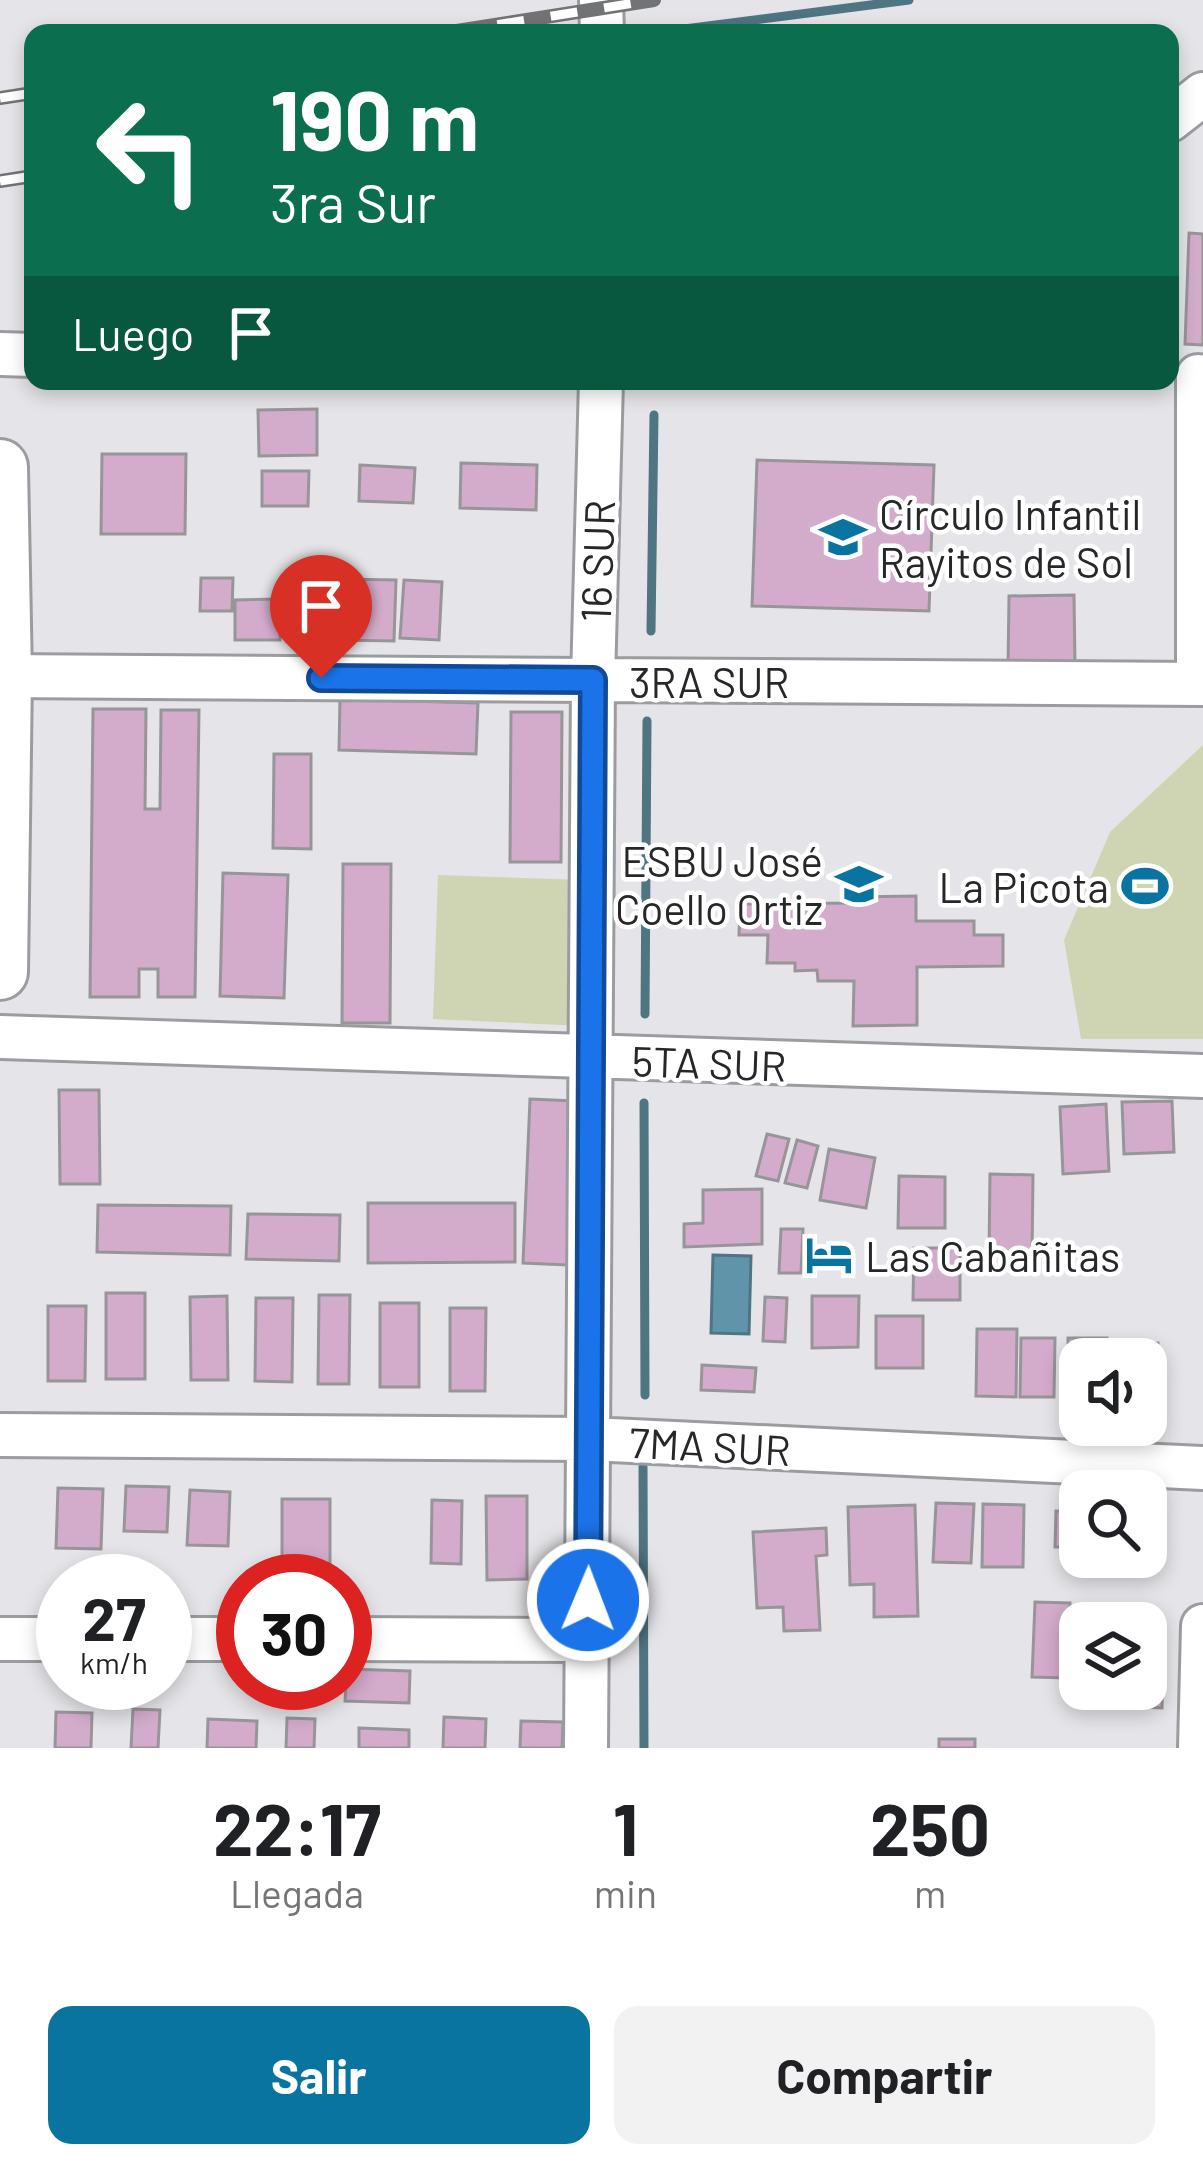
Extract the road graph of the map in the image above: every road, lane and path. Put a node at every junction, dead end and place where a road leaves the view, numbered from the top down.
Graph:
1 (1203, 94) edge
2 (1179, 113) edge
3 (1190, 376) edge
4 (601, 390) edge
5 (0, 467) edge
6 (2, 676) edge
7 (593, 680) junction
8 (1200, 684) edge
9 (1, 846) edge
10 (0, 972) edge
11 (0, 1037) edge
12 (593, 1059) junction
13 (1203, 1076) edge
14 (0, 1435) edge
15 (590, 1439) junction
16 (1203, 1468) edge
17 (1203, 1626) edge
18 (0, 1639) edge
19 (36, 1639) edge
20 (372, 1640) edge
21 (588, 1640) junction
22 (586, 1748) edge
23 (1199, 1748) edge

1 - 2 street
3 - 8 street
4 - 7 street, 16 SUR
5 - 6 main road
6 - 7 street, 3RA SUR
6 - 9 main road
7 - 8 street, 3RA SUR
7 - 12 street, 16 SUR
9 - 10 main road
11 - 12 street, 5TA SUR
12 - 13 street, 5TA SUR
12 - 15 street, 16 SUR
14 - 15 street, 7MA SUR
15 - 16 street, 7MA SUR
15 - 21 street, 16 SUR
17 - 23 street
18 - 19 street
20 - 21 street
21 - 22 street, 16 SUR

